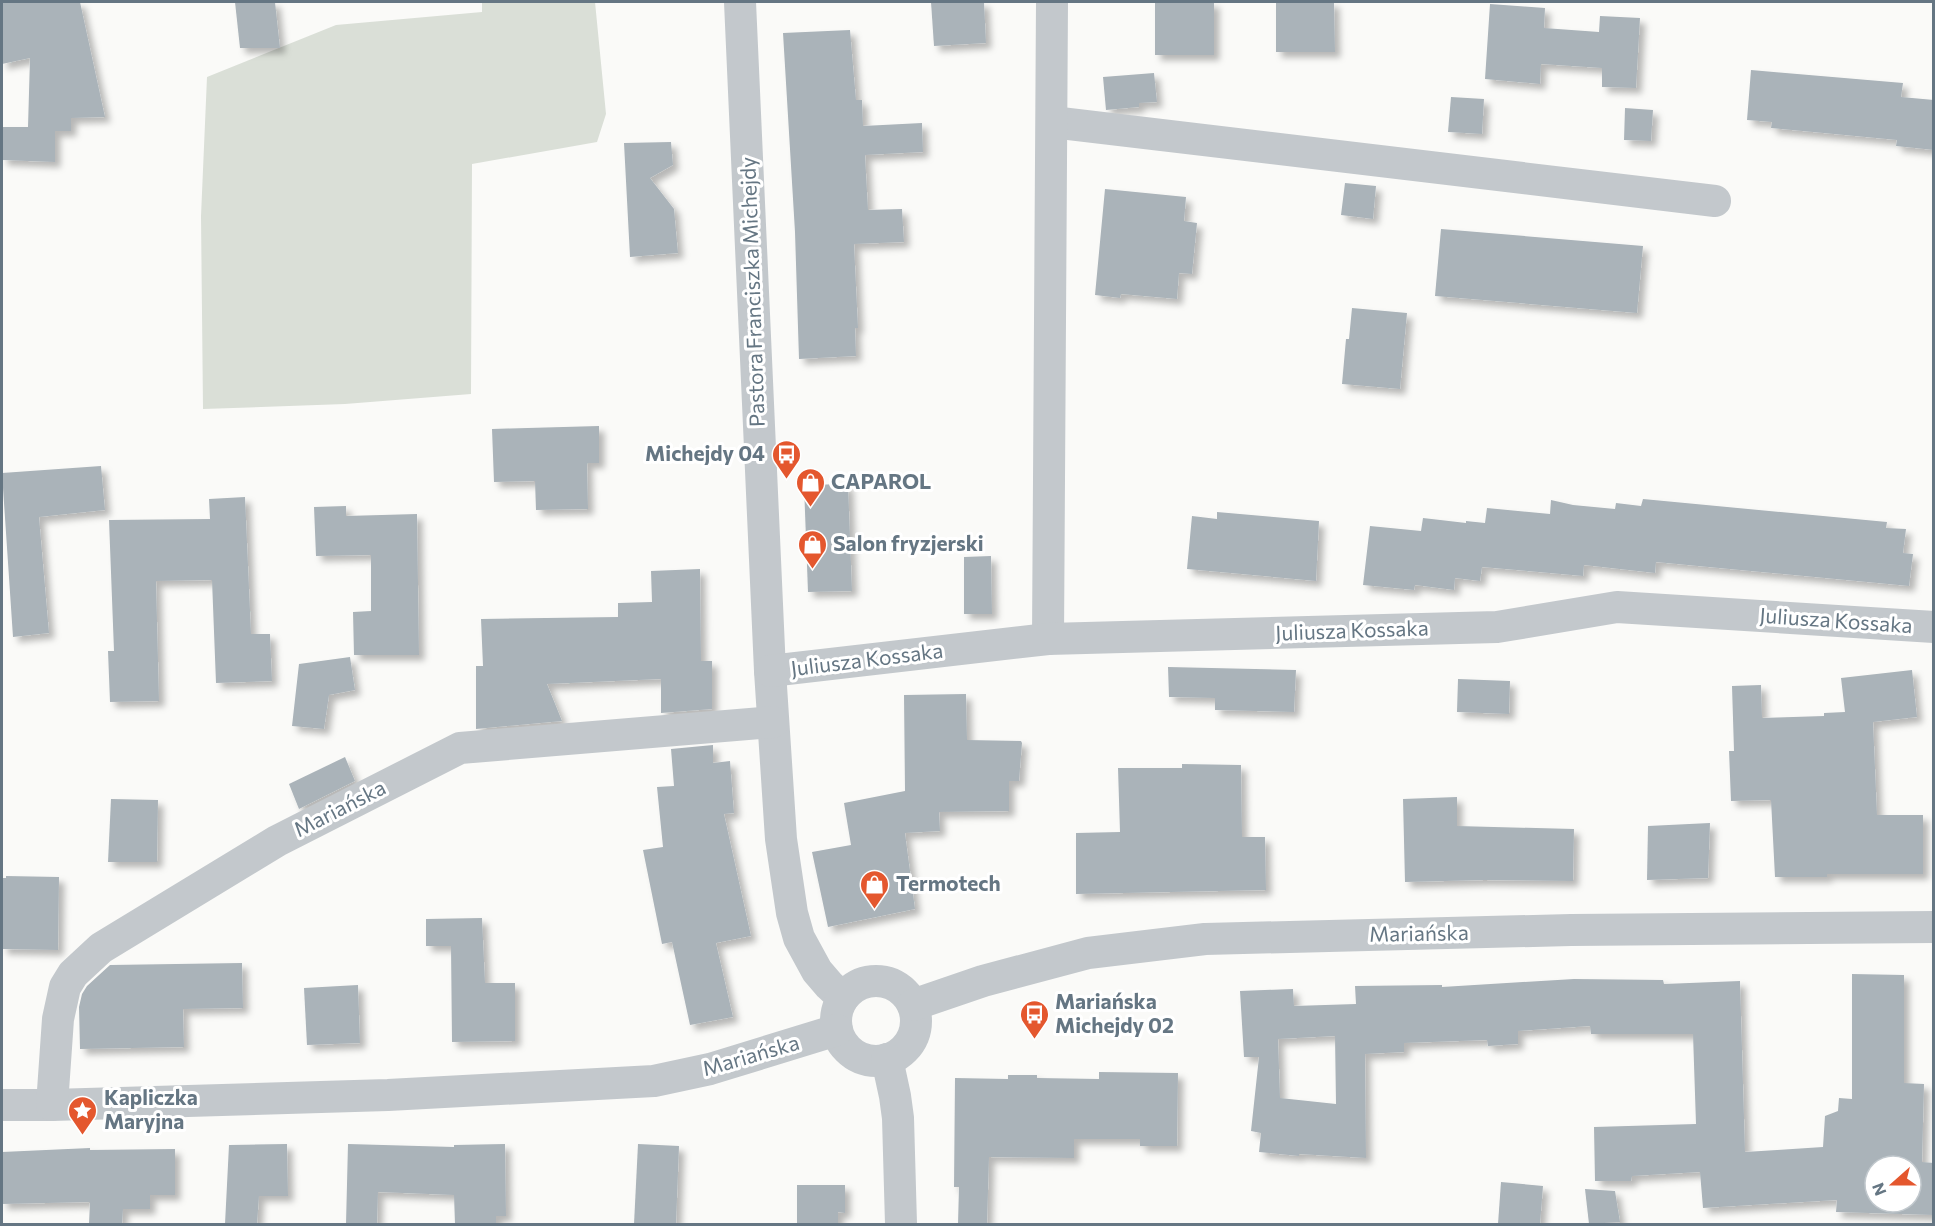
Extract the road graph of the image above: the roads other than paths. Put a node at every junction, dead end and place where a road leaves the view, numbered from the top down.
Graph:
1 (740, 2) edge
2 (1052, 2) edge
3 (1052, 122) junction
4 (1715, 201) dead end
5 (1934, 627) edge
6 (1048, 639) junction
7 (770, 671) junction
8 (773, 722) junction
9 (1934, 927) edge
10 (843, 998) junction
11 (913, 1005) junction
12 (837, 1030) junction
13 (887, 1059) junction
14 (2, 1105) edge
15 (52, 1105) junction
16 (901, 1224) edge

1 - 7 street, Pastora Franciszka Michejdy
2 - 3 street
3 - 4 street
3 - 6 street
5 - 6 street, Juliusza Kossaka
6 - 7 street, Juliusza Kossaka
7 - 8 street, Pastora Franciszka Michejdy
8 - 10 street, Pastora Franciszka Michejdy
8 - 15 street, Mariańska
9 - 11 street, Mariańska
10 - 11 street
10 - 12 street
11 - 13 street
12 - 13 street
12 - 15 street, Mariańska
13 - 16 street
14 - 15 street, Mariańska

